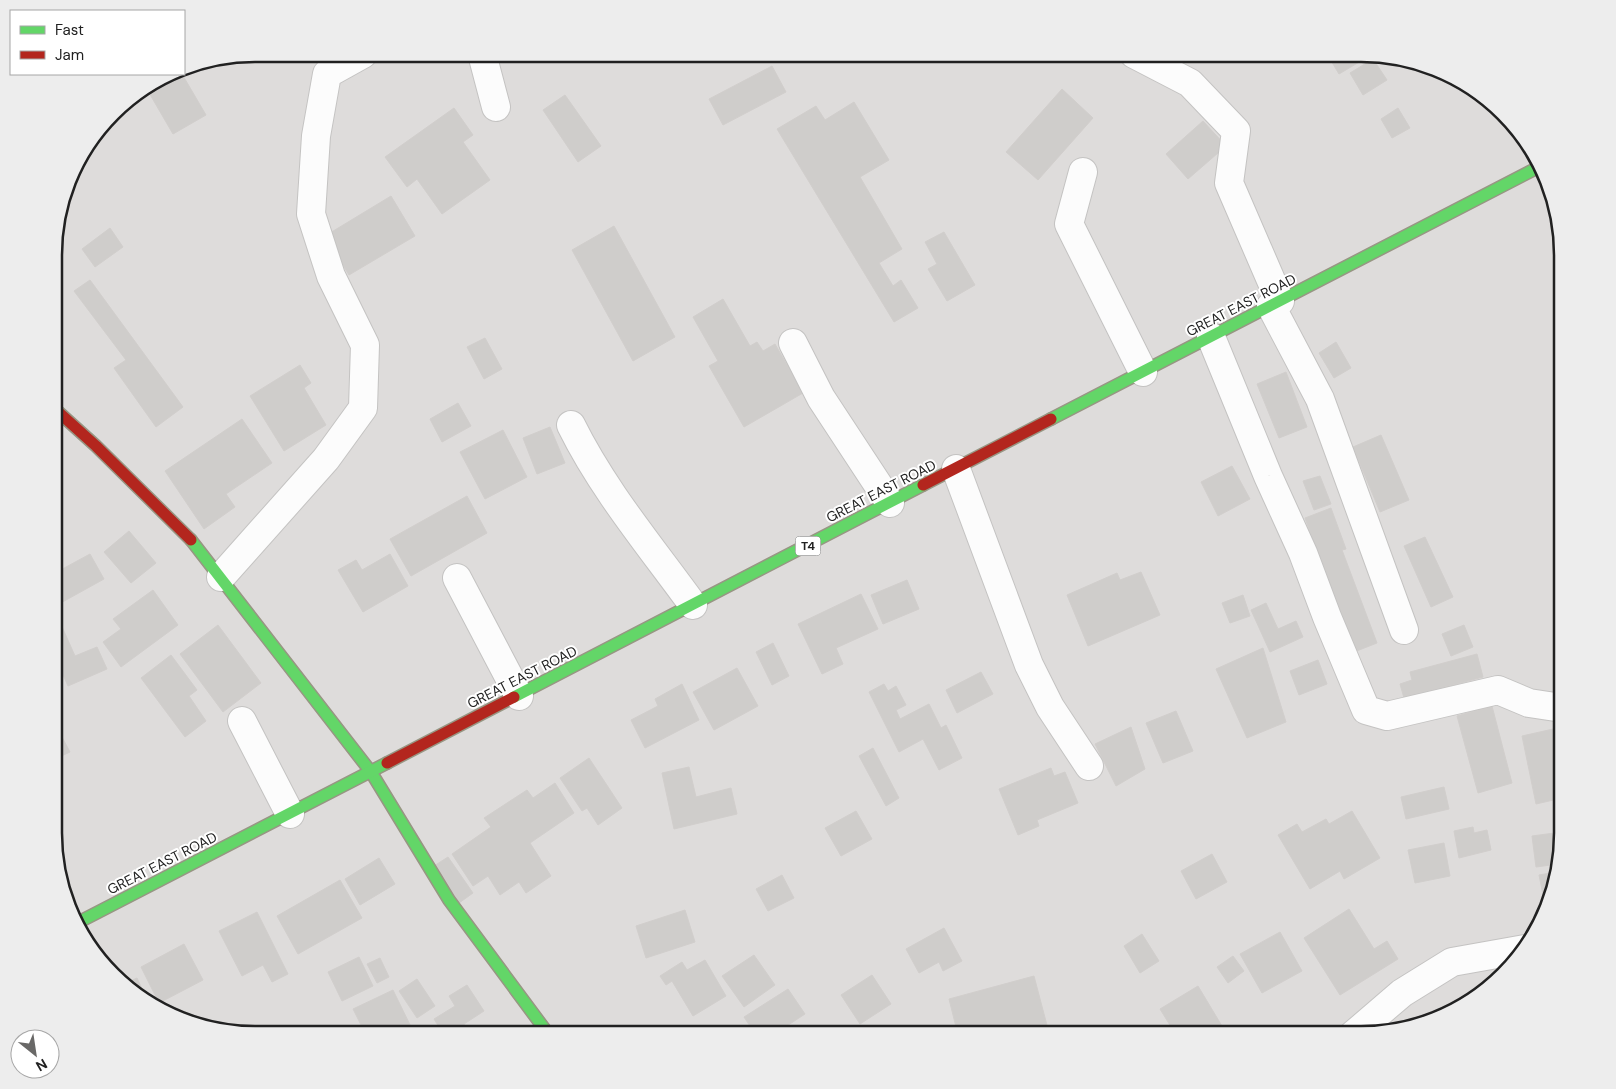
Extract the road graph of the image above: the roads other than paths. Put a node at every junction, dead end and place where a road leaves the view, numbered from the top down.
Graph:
1 (349, 62) edge
2 (484, 62) edge
3 (1149, 62) edge
4 (496, 108) dead end
5 (1534, 170) edge
6 (1082, 172) dead end
7 (1276, 303) junction
8 (1211, 337) junction
9 (793, 343) dead end
10 (1143, 372) junction
11 (62, 415) edge
12 (570, 425) dead end
13 (956, 469) junction
14 (890, 503) junction
15 (221, 577) junction
16 (457, 578) dead end
17 (693, 605) junction
18 (1404, 630) dead end
19 (519, 696) junction
20 (1554, 707) edge
21 (242, 721) dead end
22 (1089, 766) dead end
23 (371, 772) junction
24 (290, 814) junction
25 (83, 920) edge
26 (1510, 956) edge
27 (542, 1026) edge
28 (1364, 1026) edge

1 - 15 street
2 - 4 street
3 - 7 street
5 - 7 main road, GREAT EAST ROAD / T4
6 - 10 street
7 - 8 main road, GREAT EAST ROAD / T4
7 - 18 street
8 - 10 main road, GREAT EAST ROAD / T4
8 - 20 street
9 - 14 street
10 - 13 main road, GREAT EAST ROAD / T4
11 - 15 main road
12 - 17 street
13 - 14 main road, GREAT EAST ROAD / T4
13 - 22 street
14 - 17 main road, GREAT EAST ROAD / T4
15 - 23 main road
16 - 19 street
17 - 19 main road, GREAT EAST ROAD / T4
19 - 23 main road, GREAT EAST ROAD / T4
21 - 24 street
23 - 24 main road, GREAT EAST ROAD / T4
23 - 27 main road
24 - 25 main road, GREAT EAST ROAD / T4
26 - 28 street

